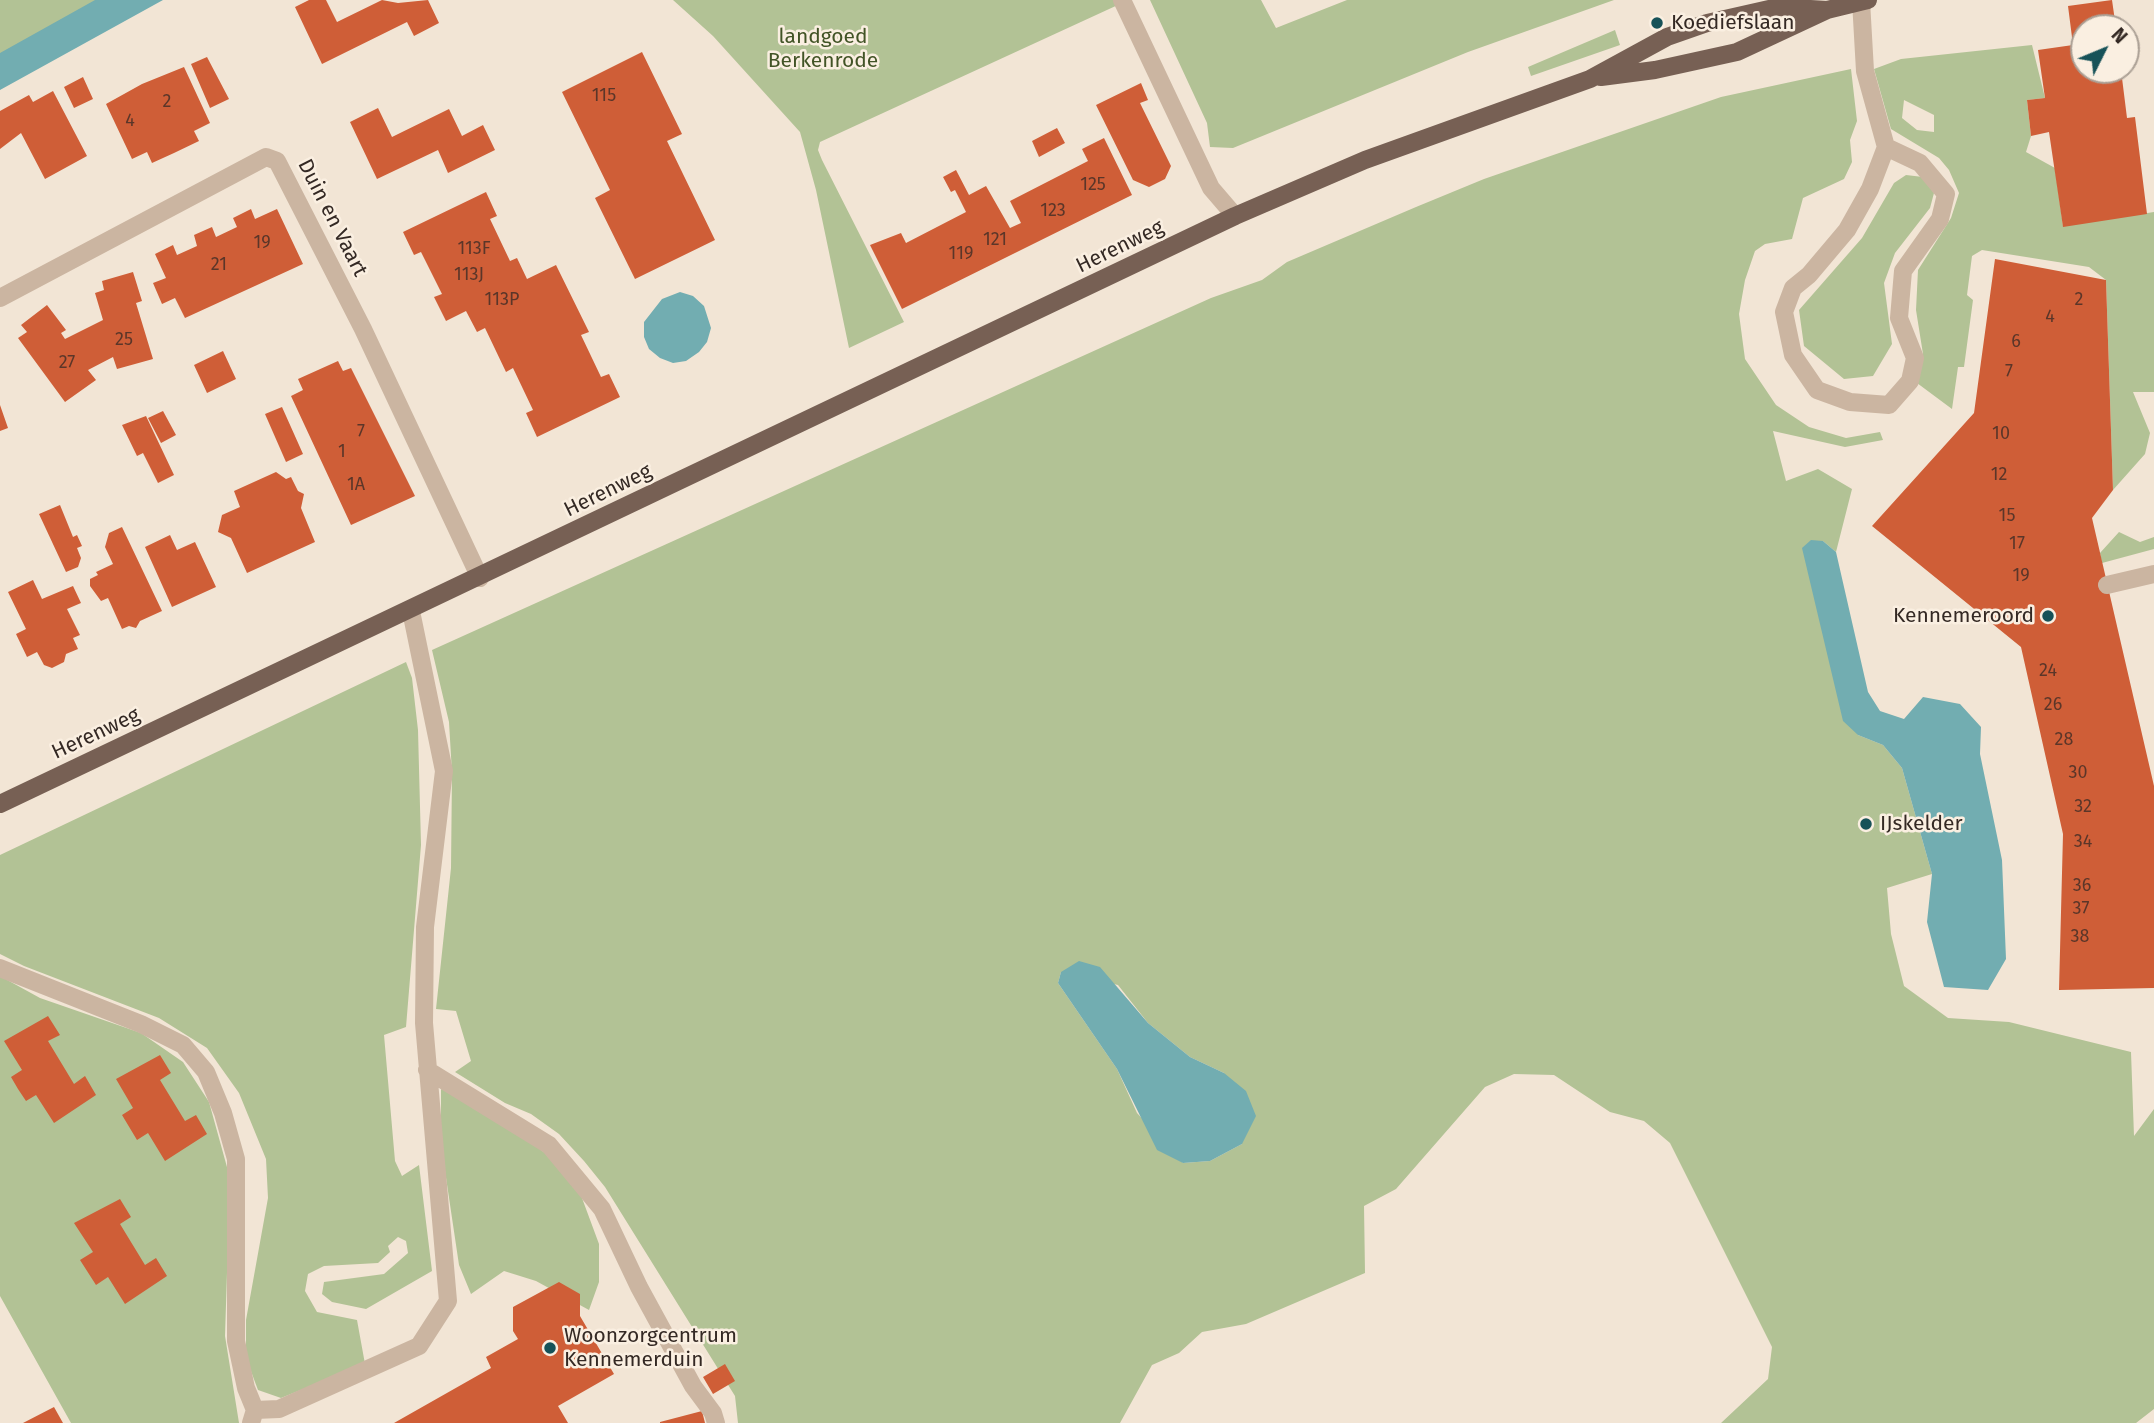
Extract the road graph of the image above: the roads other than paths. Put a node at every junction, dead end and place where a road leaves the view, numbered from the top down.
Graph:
1 (1122, 0) edge
2 (1864, 1) edge
3 (1827, 10) junction
4 (1590, 79) junction
5 (1886, 147) junction
6 (1235, 216) junction
7 (0, 298) edge
8 (2154, 574) edge
9 (480, 578) junction
10 (2107, 585) dead end
11 (411, 611) junction
12 (0, 804) edge
13 (0, 968) edge
14 (427, 1070) junction
15 (253, 1416) edge
16 (716, 1423) edge

1 - 6 street
2 - 3 main road, Herenweg
2 - 5 street
3 - 4 main road, Herenweg
3 - 4 main road, Herenweg
4 - 6 main road, Herenweg
5 - 5 street
6 - 9 main road, Herenweg
7 - 9 street, Duin en Vaart
8 - 10 street
9 - 11 main road, Herenweg
11 - 12 main road, Herenweg
11 - 14 street
13 - 15 street
14 - 15 street
14 - 16 street

